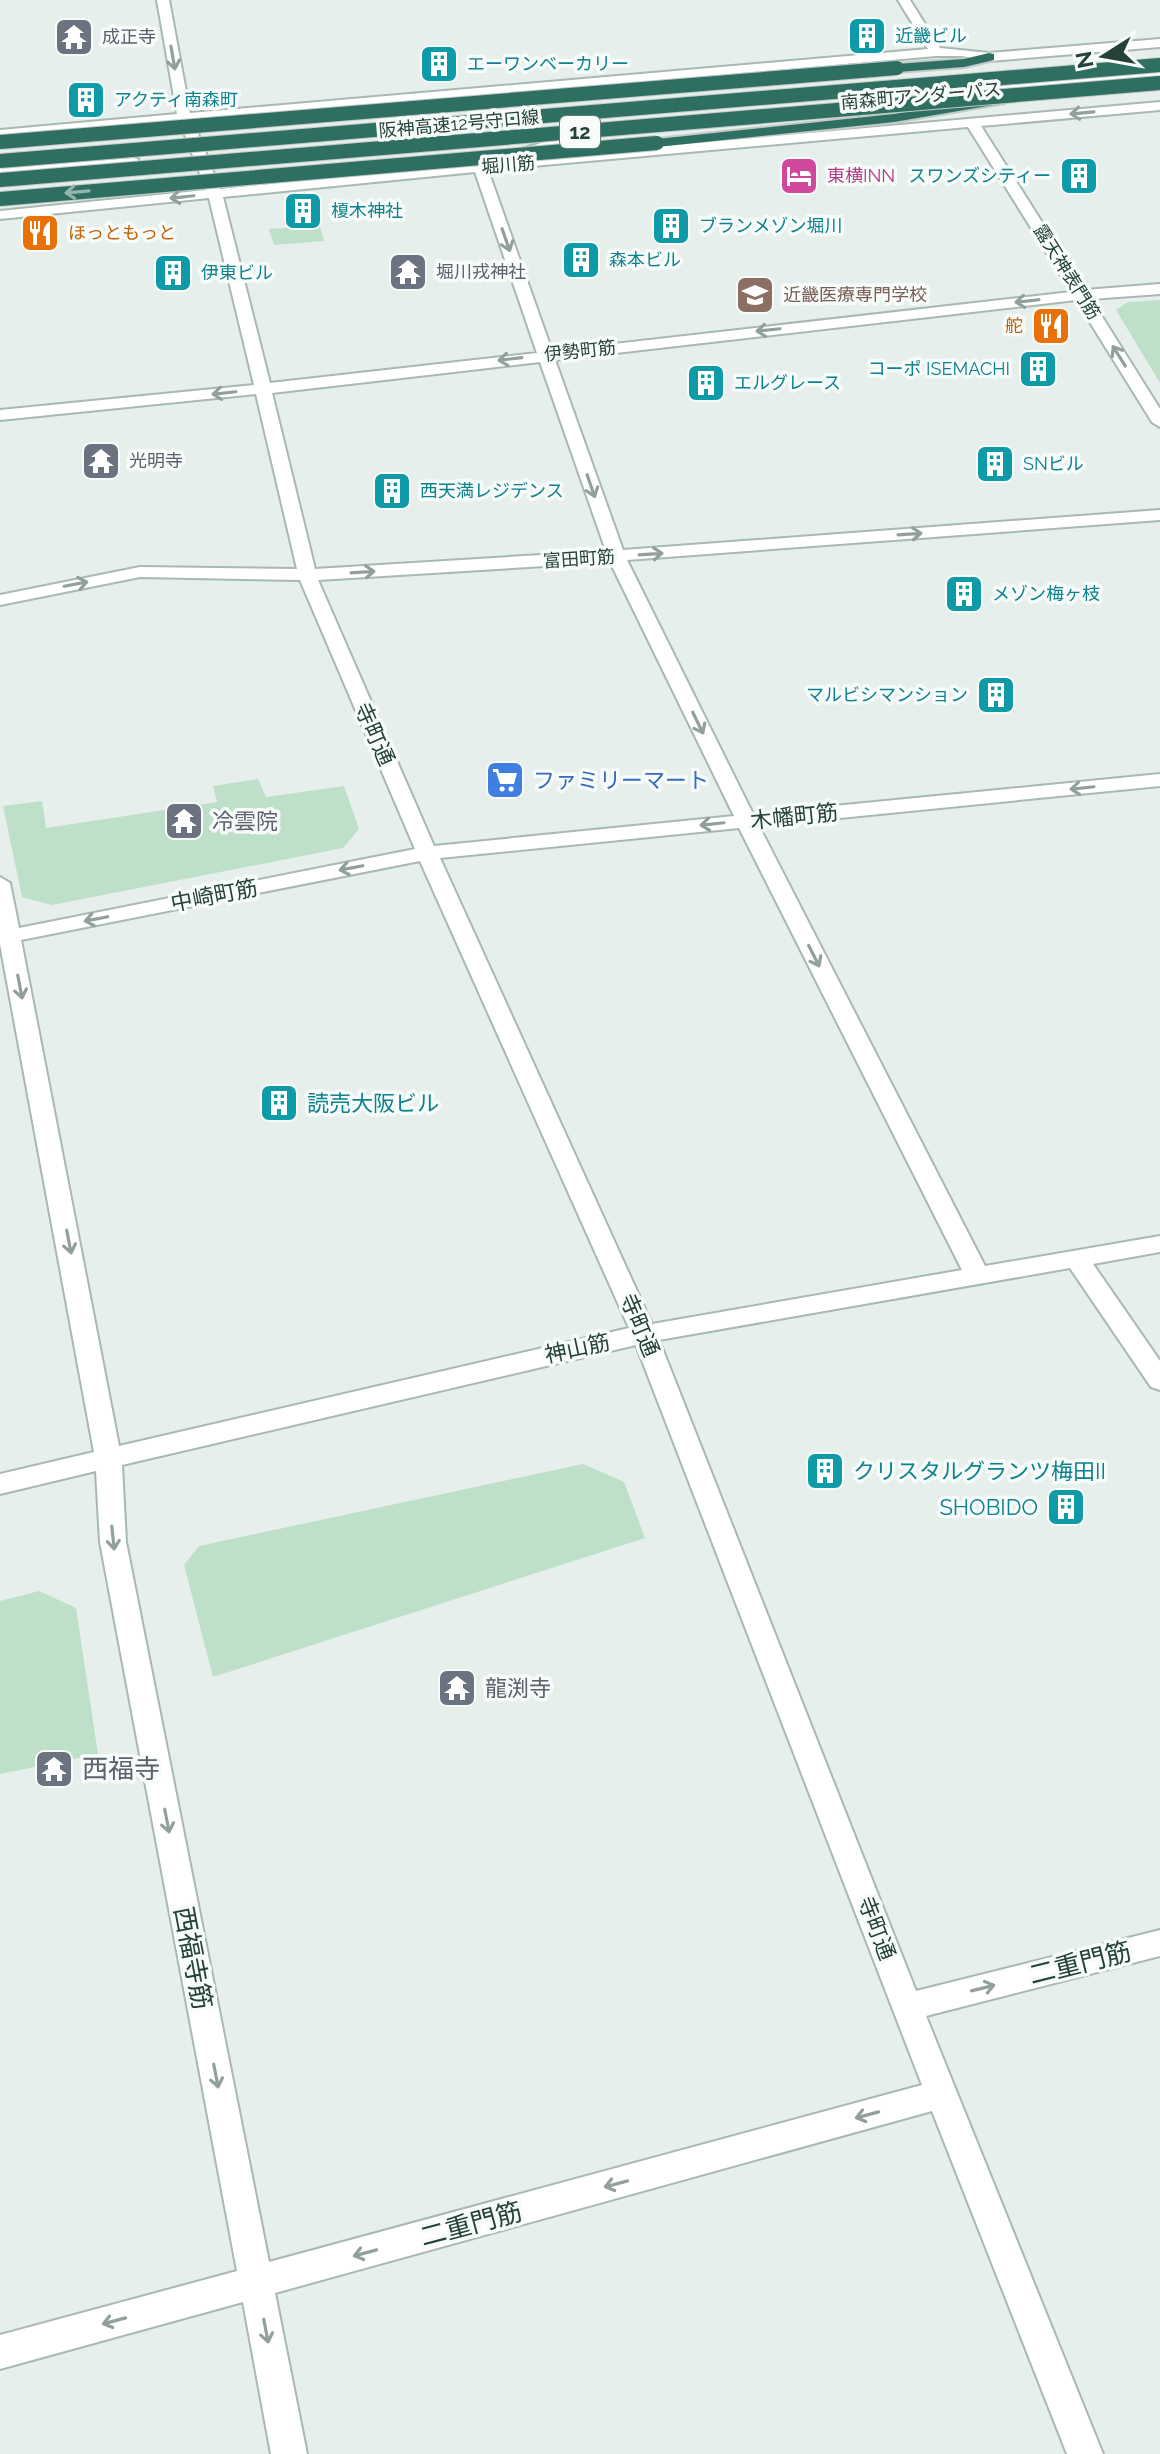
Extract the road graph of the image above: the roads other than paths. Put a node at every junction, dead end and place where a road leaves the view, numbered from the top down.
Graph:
1 (163, 0) edge
2 (904, 0) edge
3 (1160, 43) edge
4 (936, 52) junction
5 (989, 57) junction
6 (1160, 65) edge
7 (1160, 76) edge
8 (1160, 83) edge
9 (1025, 94) junction
10 (1160, 106) edge
11 (184, 116) junction
12 (620, 121) junction
13 (972, 122) junction
14 (0, 134) edge
15 (0, 142) edge
16 (200, 157) junction
17 (0, 161) edge
18 (480, 167) junction
19 (0, 172) edge
20 (0, 180) edge
21 (215, 194) junction
22 (0, 199) edge
23 (0, 215) edge
24 (1160, 289) edge
25 (1081, 295) junction
26 (546, 355) junction
27 (261, 389) junction
28 (0, 415) edge
29 (1160, 422) edge
30 (1160, 515) edge
31 (616, 556) junction
32 (307, 575) junction
33 (0, 600) edge
34 (1160, 780) edge
35 (746, 821) junction
36 (427, 853) junction
37 (0, 883) edge
38 (5, 937) edge
39 (1160, 1244) edge
40 (1076, 1258) junction
41 (977, 1275) junction
42 (643, 1334) junction
43 (1160, 1381) edge
44 (109, 1460) junction
45 (0, 1484) edge
46 (1160, 1943) edge
47 (907, 2007) junction
48 (942, 2094) junction
49 (256, 2283) junction
50 (0, 2352) edge
51 (289, 2454) edge
52 (1085, 2454) edge

1 -> 11 street
2 - 4 street
3 - 5 street
4 - 5 street
4 - 11 street
5 - 15 highway, bridge
6 - 17 highway, 阪神高速12号守口線 / 12, bridge
7 - 12 street, 南森町アンダーパス
8 - 9 highway, 阪神高速12号守口線 / 12, bridge
9 - 20 highway, 阪神高速12号守口線 / 12, bridge
9 -> 22 highway, bridge
10 -> 13 street, 堀川筋
11 - 14 street
11 - 16 street, 寺町通
12 - 16 street
12 - 18 street
13 - 18 street, 堀川筋
13 - 25 street, 露天神表門筋
16 - 19 street
16 - 21 street, 寺町通
18 - 21 street, 堀川筋
18 -> 26 street
21 -> 23 street, 堀川筋
21 - 27 street, 寺町通
24 - 25 street, 伊勢町筋
25 -> 26 street, 伊勢町筋
29 -> 25 street, 露天神表門筋
26 -> 27 street, 伊勢町筋
26 -> 31 street
27 -> 28 street, 伊勢町筋
27 - 32 street, 寺町通
31 -> 30 street, 富田町筋
32 -> 31 street, 富田町筋
31 -> 35 street
33 -> 32 street, 富田町筋
32 - 36 street, 寺町通
34 -> 35 street, 木幡町筋
35 -> 36 street, 木幡町筋
35 -> 41 street
36 -> 38 street, 中崎町筋
36 - 42 street, 寺町通
37 - 38 street, 西福寺筋
38 -> 44 street, 西福寺筋
39 - 40 street, 神山筋
40 - 41 street, 神山筋
40 - 43 street
41 - 42 street, 神山筋
42 - 44 street, 神山筋
42 - 47 street, 寺町通
44 - 45 street, 神山筋
44 -> 49 street, 西福寺筋
47 -> 46 street, 二重門筋
47 - 48 street, 寺町通
48 -> 49 street, 二重門筋
48 - 52 street, 寺町通
49 -> 50 street, 二重門筋
49 -> 51 street, 西福寺筋

